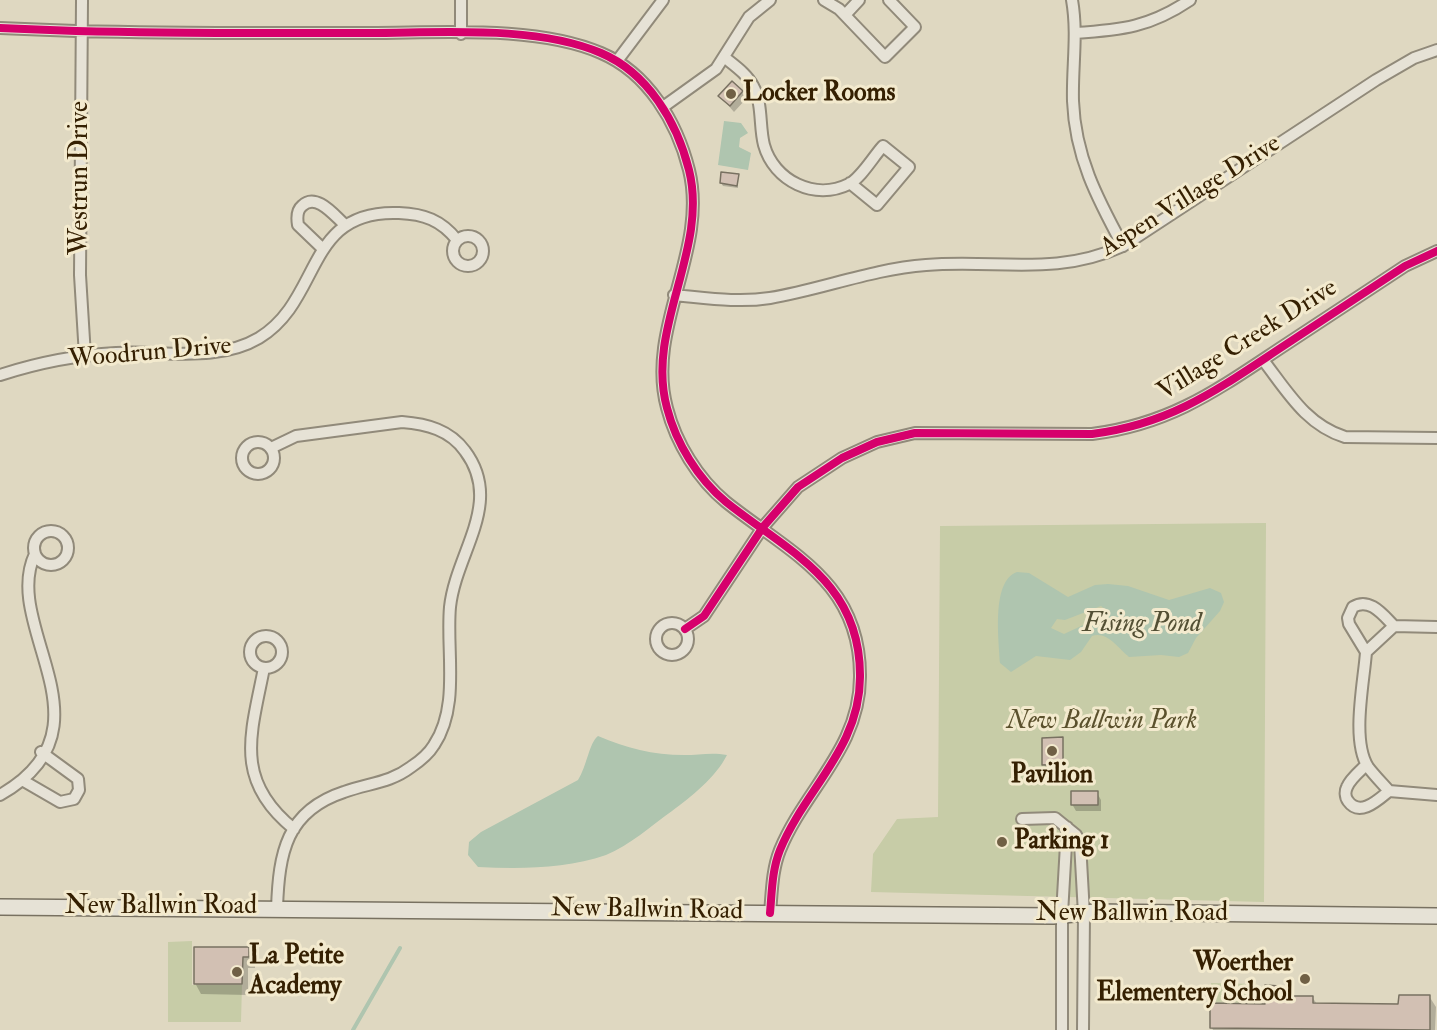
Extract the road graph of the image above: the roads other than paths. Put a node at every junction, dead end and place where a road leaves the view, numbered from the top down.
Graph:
1 (82, 0) edge
2 (461, 0) edge
3 (663, 0) edge
4 (770, 0) edge
5 (824, 0) edge
6 (859, 0) edge
7 (889, 0) edge
8 (1072, 0) edge
9 (1190, 0) edge
10 (845, 15) junction
11 (0, 28) edge
12 (81, 32) junction
13 (1075, 33) junction
14 (461, 34) junction
15 (1437, 50) edge
16 (724, 57) junction
17 (617, 61) junction
18 (663, 107) junction
19 (850, 183) junction
20 (344, 224) junction
21 (458, 240) dead end
22 (1123, 246) junction
23 (322, 249) junction
24 (1437, 250) edge
25 (675, 295) junction
26 (85, 356) junction
27 (1263, 360) junction
28 (0, 375) edge
29 (1437, 438) edge
30 (271, 448) dead end
31 (763, 527) junction
32 (35, 554) dead end
33 (18, 572) dead end
34 (1394, 626) junction
35 (1437, 627) edge
36 (685, 629) dead end
37 (1366, 652) junction
38 (264, 668) dead end
39 (41, 712) dead end
40 (41, 752) junction
41 (1366, 765) junction
42 (22, 780) junction
43 (1389, 791) junction
44 (0, 795) edge
45 (1437, 795) edge
46 (1022, 819) dead end
47 (1067, 827) junction
48 (294, 829) junction
49 (0, 907) edge
50 (277, 908) junction
51 (770, 913) junction
52 (1062, 914) junction
53 (1084, 914) junction
54 (1437, 916) edge
55 (1062, 1030) edge
56 (1083, 1030) edge

1 - 12 street, Westrun Drive
2 - 14 street
3 - 17 street
4 - 16 street
5 - 10 street
6 - 10 street
7 - 10 street
8 - 13 street
9 - 13 street
11 - 12 street
12 - 14 street
12 - 26 street, Westrun Drive
13 - 22 street
14 - 17 street
15 - 22 street, Aspen Village Drive
16 - 18 street
16 - 19 street
17 - 18 street
18 - 25 street
19 - 19 street
20 - 21 street
20 - 23 street, Woodrun Drive
20 - 23 street
22 - 25 street, Aspen Village Drive
23 - 26 street, Woodrun Drive
24 - 27 street, Village Creek Drive
25 - 31 street
26 - 28 street, Woodrun Drive
27 - 29 street
27 - 31 street, Village Creek Drive
30 - 48 street
31 - 36 street, Village Creek Drive
31 - 51 street
32 - 33 street
34 - 35 street
34 - 37 street
34 - 37 street
37 - 41 street
38 - 48 street
39 - 40 street
40 - 42 street
40 - 42 street
41 - 43 street
41 - 43 street
42 - 44 street
43 - 45 street
46 - 47 street
47 - 52 street
47 - 53 street
48 - 50 street
49 - 50 main road, New Ballwin Road
50 - 51 main road, New Ballwin Road
51 - 52 main road, New Ballwin Road
52 - 53 main road, New Ballwin Road
52 - 55 street
53 - 54 main road, New Ballwin Road
53 - 56 street

